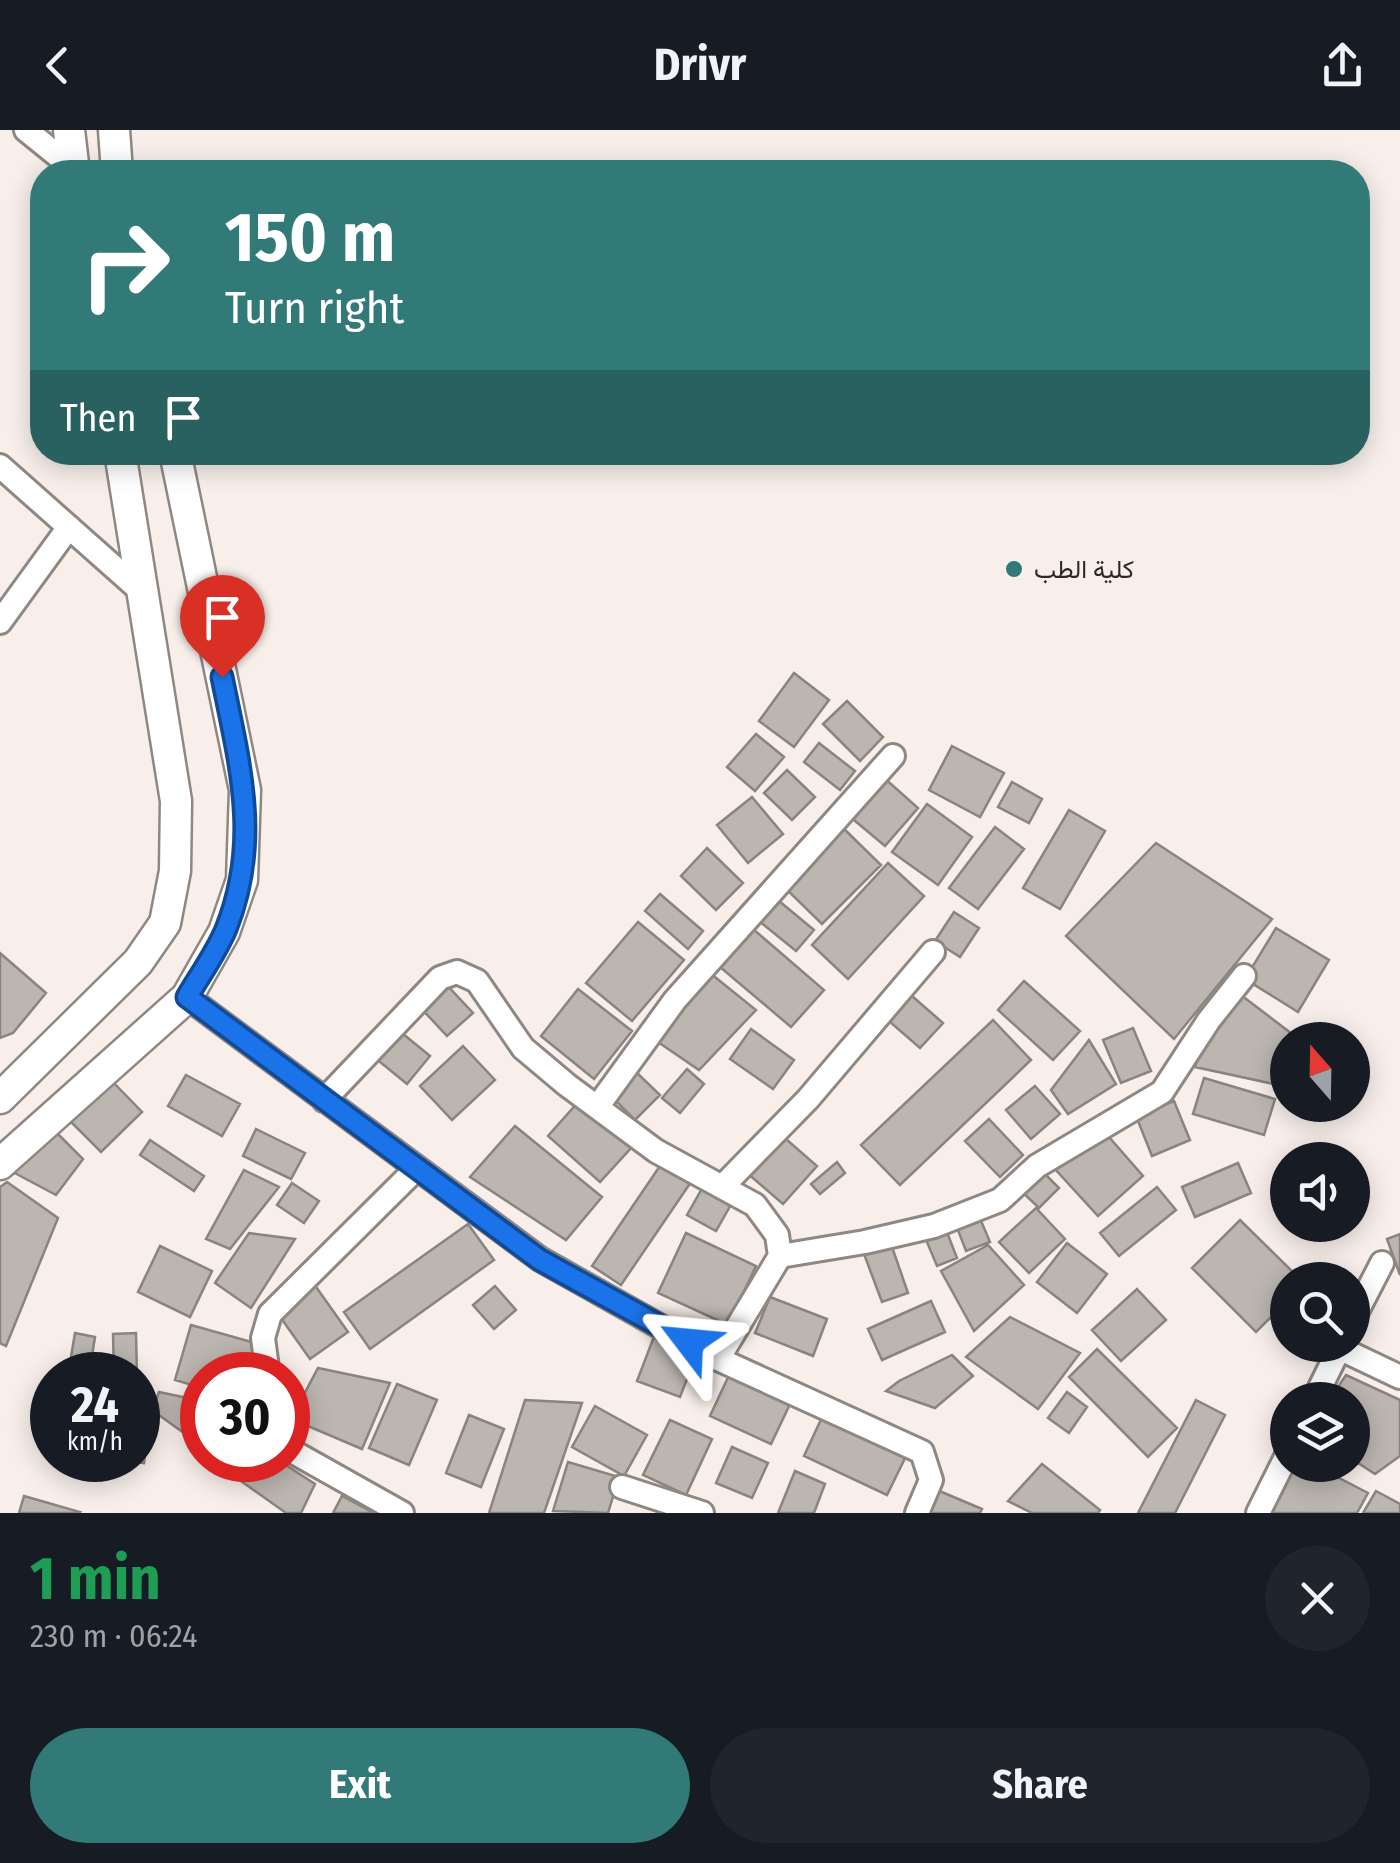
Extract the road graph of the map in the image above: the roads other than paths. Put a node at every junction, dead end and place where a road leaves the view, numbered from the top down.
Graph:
1 (26, 130) edge
2 (69, 130) edge
3 (114, 130) edge
4 (62, 160) edge
5 (73, 160) edge
6 (116, 160) edge
7 (122, 465) edge
8 (178, 465) edge
9 (0, 466) edge
10 (69, 527) junction
11 (142, 592) junction
12 (0, 622) edge
13 (893, 756) dead end
14 (933, 952) dead end
15 (1244, 976) dead end
16 (187, 997) junction
17 (0, 1098) edge
18 (324, 1100) junction
19 (598, 1106) junction
20 (0, 1164) edge
21 (418, 1168) junction
22 (722, 1187) junction
23 (780, 1256) junction
24 (1382, 1262) dead end
25 (1370, 1286) edge
26 (265, 1352) edge
27 (718, 1359) junction
28 (1370, 1362) edge
29 (1400, 1377) edge
30 (310, 1461) edge
31 (1274, 1482) edge
32 (622, 1486) dead end
33 (402, 1513) edge
34 (702, 1513) edge
35 (917, 1513) edge
36 (1258, 1513) edge

1 - 4 street
2 - 5 street
3 - 6 street
7 - 11 street
8 - 16 street
9 - 10 street
10 - 11 street
10 - 12 street
11 - 17 street
13 - 19 street
14 - 22 street
15 - 23 street
16 - 18 street
16 - 20 street
18 - 19 street
18 - 21 street
19 - 22 street
21 - 26 street
21 - 27 street
22 - 23 street
23 - 27 street
24 - 25 street
27 - 35 street
28 - 29 street
30 - 33 street
31 - 36 street
32 - 34 street

